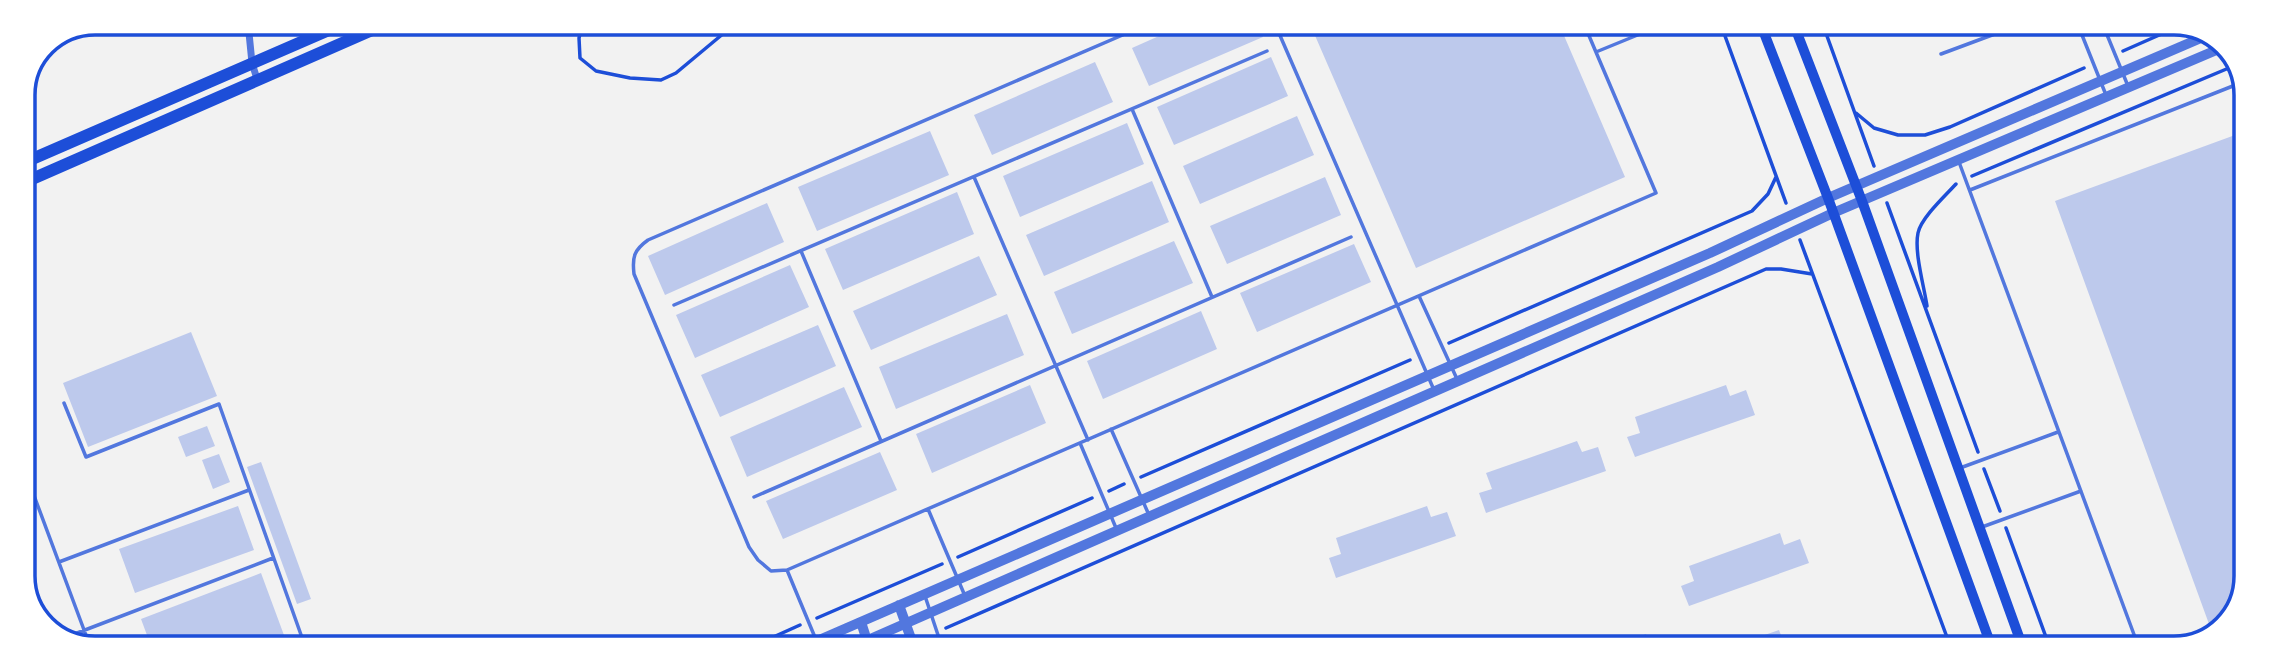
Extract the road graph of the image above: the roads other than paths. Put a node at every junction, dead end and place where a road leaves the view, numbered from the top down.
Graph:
1 (249, 35) edge
2 (317, 35) edge
3 (360, 35) edge
4 (1123, 35) edge
5 (1280, 35) edge
6 (1588, 35) edge
7 (1636, 35) edge
8 (1765, 35) edge
9 (1798, 35) edge
10 (1992, 35) edge
11 (2082, 35) edge
12 (2107, 35) edge
13 (2197, 40) edge
14 (1267, 51) dead end
15 (2214, 51) edge
16 (1595, 52) junction
17 (1941, 54) dead end
18 (252, 63) junction
19 (2122, 72) junction
20 (257, 79) junction
21 (2100, 81) junction
22 (2233, 86) edge
23 (2129, 88) junction
24 (2107, 97) junction
25 (1132, 109) junction
26 (35, 158) edge
27 (1959, 160) junction
28 (974, 177) junction
29 (35, 178) edge
30 (1856, 186) junction
31 (1970, 190) junction
32 (1828, 198) junction
33 (1862, 201) junction
34 (1833, 213) junction
35 (1351, 237) dead end
36 (801, 251) junction
37 (1419, 296) junction
38 (1212, 297) junction
39 (674, 305) dead end
40 (1396, 306) junction
41 (1056, 365) junction
42 (1451, 365) junction
43 (1427, 376) junction
44 (1458, 381) junction
45 (1435, 392) junction
46 (64, 403) dead end
47 (1111, 429) junction
48 (2059, 431) junction
49 (1088, 439) junction
50 (881, 441) junction
51 (1080, 443) junction
52 (1958, 469) junction
53 (249, 490) junction
54 (2081, 491) junction
55 (754, 497) dead end
56 (1142, 500) junction
57 (36, 502) edge
58 (927, 509) junction
59 (1110, 513) junction
60 (1150, 517) junction
61 (1980, 528) junction
62 (1118, 531) junction
63 (273, 558) junction
64 (59, 562) junction
65 (787, 570) junction
66 (958, 580) junction
67 (924, 594) junction
68 (965, 598) junction
69 (899, 605) junction
70 (930, 613) junction
71 (861, 622) junction
72 (906, 624) junction
73 (84, 631) junction
74 (78, 633) edge
75 (85, 635) edge
76 (831, 635) edge
77 (301, 636) edge
78 (814, 636) edge
79 (866, 636) edge
80 (882, 636) edge
81 (910, 636) edge
82 (938, 636) edge
83 (1988, 636) edge
84 (2019, 636) edge
85 (2135, 636) edge

1 - 18 street
2 - 18 main road
3 - 20 main road
4 - 65 lane
5 - 40 lane
6 - 16 lane
7 - 16 lane
8 - 32 main road
9 - 30 main road
10 - 17 lane
11 - 21 lane
12 - 19 lane
13 - 19 street
14 - 25 lane
15 - 23 street
16 - 37 lane
18 - 20 street
18 - 26 main road
19 - 21 street
19 - 23 lane
20 - 29 main road
21 - 24 lane
21 - 30 street
22 - 31 lane
23 - 24 street
24 - 27 street
25 - 28 lane
25 - 38 lane
27 - 31 lane
27 - 33 street
28 - 36 lane
28 - 41 lane
30 - 32 street
30 - 33 main road
31 - 48 lane
32 - 34 main road
32 - 42 street
33 - 34 street
33 - 52 main road
34 - 44 street
34 - 83 main road
35 - 38 lane
36 - 39 lane
36 - 50 lane
37 - 40 lane
37 - 42 lane
38 - 41 lane
40 - 43 lane
40 - 47 lane
41 - 49 lane
41 - 50 lane
42 - 43 street
42 - 44 lane
43 - 45 lane
43 - 56 street
44 - 45 street
45 - 60 street
46 - 53 lane
47 - 49 lane
47 - 56 lane
48 - 52 lane
48 - 54 lane
49 - 51 lane
50 - 55 lane
51 - 58 lane
51 - 59 lane
52 - 61 main road
53 - 63 lane
53 - 64 lane
54 - 61 lane
54 - 85 lane
56 - 59 street
56 - 60 lane
57 - 64 lane
58 - 65 lane
58 - 66 lane
59 - 62 lane
59 - 66 street
60 - 62 street
61 - 84 main road
62 - 68 street
63 - 73 lane
63 - 77 lane
64 - 73 lane
65 - 78 lane
66 - 67 street
66 - 68 lane
67 - 69 street
67 - 70 lane
68 - 70 street
69 - 71 street
69 - 72 street
70 - 72 street
70 - 82 lane
71 - 76 street
71 - 79 street
72 - 80 street
72 - 81 street
73 - 74 lane
73 - 75 lane

